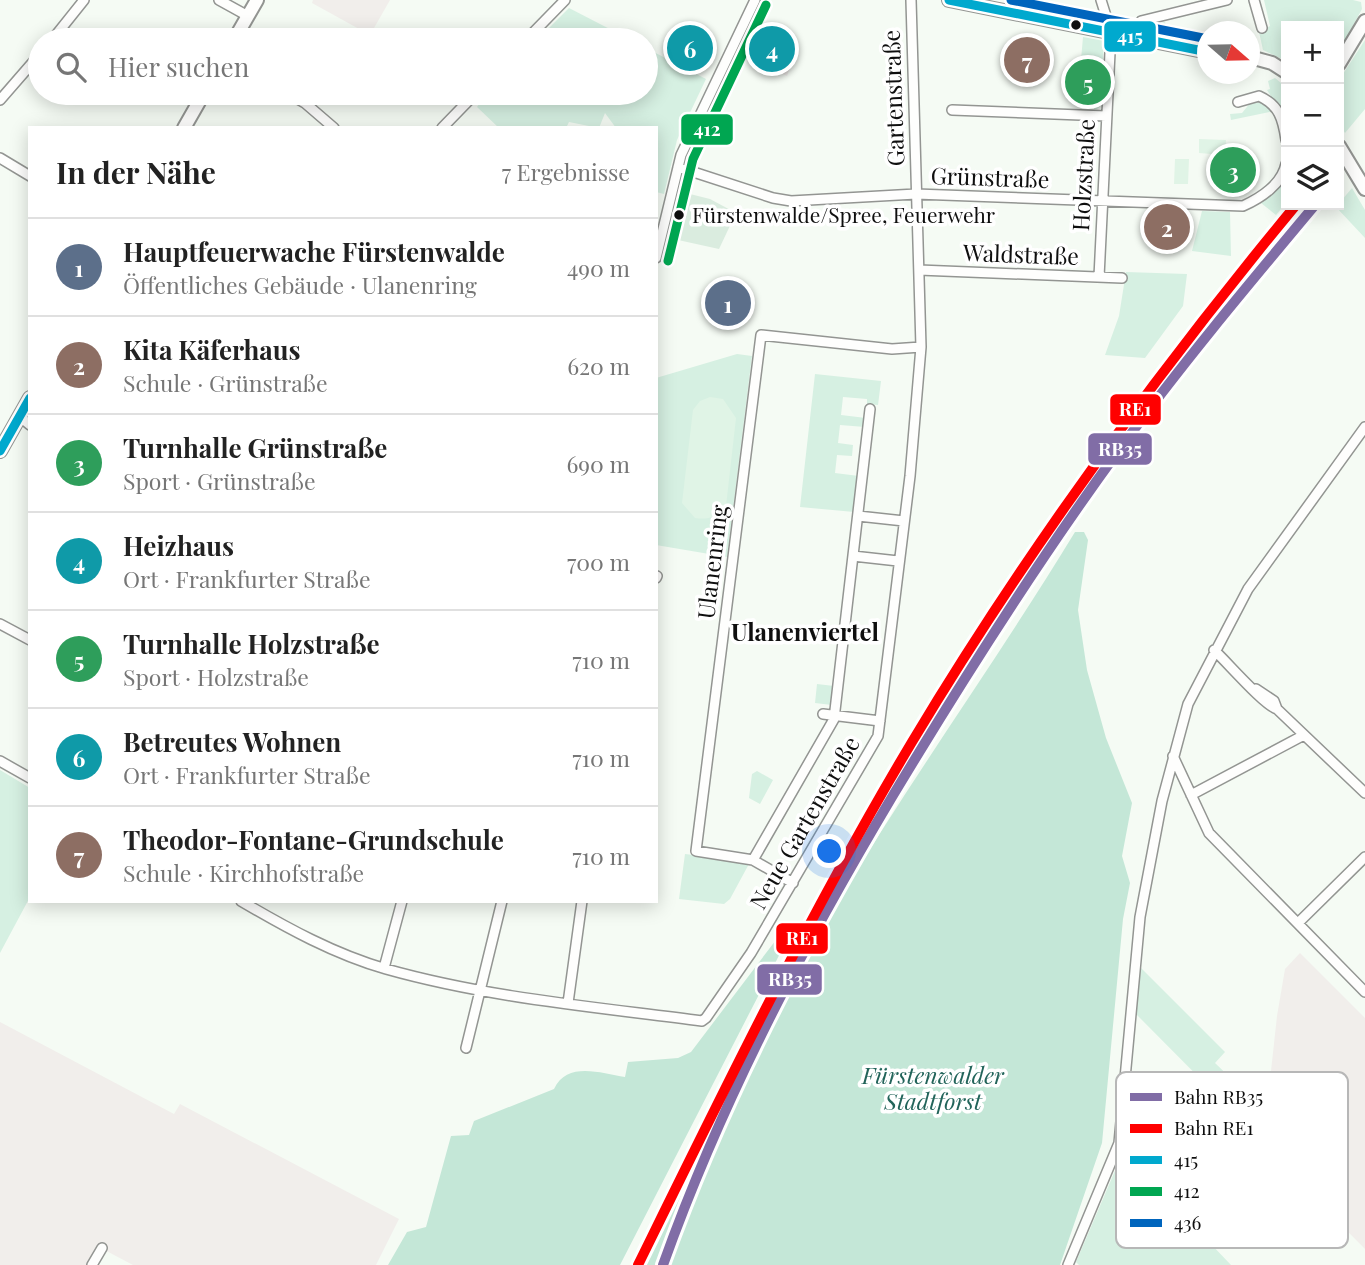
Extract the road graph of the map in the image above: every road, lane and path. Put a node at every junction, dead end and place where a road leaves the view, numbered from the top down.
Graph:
1 (84, 0) edge
2 (219, 0) edge
3 (257, 0) edge
4 (565, 0) edge
5 (755, 0) edge
6 (911, 0) edge
7 (949, 0) edge
8 (1101, 0) edge
9 (1227, 0) edge
10 (1254, 0) edge
11 (995, 5) edge
12 (1182, 5) edge
13 (248, 16) junction
14 (1141, 21) dead end
15 (1365, 21) edge
16 (62, 28) edge
17 (241, 28) edge
18 (538, 28) edge
19 (1262, 28) dead end
20 (1111, 33) junction
21 (1197, 50) edge
22 (1344, 56) edge
23 (1260, 60) edge
24 (28, 68) edge
25 (1281, 69) edge
26 (0, 100) edge
27 (1238, 102) dead end
28 (197, 105) edge
29 (308, 105) edge
30 (464, 105) edge
31 (952, 110) dead end
32 (1107, 116) junction
33 (1281, 118) edge
34 (185, 126) edge
35 (332, 126) edge
36 (444, 126) edge
37 (1340, 147) edge
38 (0, 158) edge
39 (678, 167) junction
40 (1281, 173) edge
41 (28, 175) edge
42 (1364, 187) edge
43 (916, 194) junction
44 (1102, 201) junction
45 (658, 250) edge
46 (919, 270) junction
47 (1099, 277) junction
48 (1122, 278) dead end
49 (921, 347) junction
50 (28, 401) edge
51 (870, 409) dead end
52 (19, 416) junction
53 (28, 423) edge
54 (1365, 427) edge
55 (0, 451) edge
56 (858, 516) junction
57 (904, 521) junction
58 (853, 556) junction
59 (898, 561) junction
60 (0, 624) edge
61 (28, 639) edge
62 (1214, 650) junction
63 (823, 714) dead end
64 (835, 716) junction
65 (880, 721) junction
66 (1304, 735) junction
67 (1172, 756) junction
68 (0, 761) edge
69 (28, 777) edge
70 (1365, 793) edge
71 (1191, 795) junction
72 (1365, 857) edge
73 (753, 860) junction
74 (793, 883) junction
75 (245, 903) edge
76 (401, 903) edge
77 (502, 903) edge
78 (582, 903) edge
79 (1298, 923) junction
80 (384, 968) junction
81 (481, 992) junction
82 (1365, 992) edge
83 (568, 1003) junction
84 (466, 1048) dead end
85 (1126, 1072) edge
86 (1116, 1150) edge
87 (102, 1248) dead end
88 (92, 1265) edge
89 (1068, 1265) edge

1 - 16 street
2 - 13 street
3 - 13 street
4 - 18 street
5 - 39 street
6 - 43 street, Gartenstraße
7 - 11 street
8 - 20 street, Holzstraße
9 - 12 street
10 - 19 street
11 - 20 street
12 - 14 street
13 - 17 street
15 - 22 street
20 - 21 street
20 - 32 street, Holzstraße
23 - 25 street
24 - 26 street
27 - 33 street
28 - 34 street
29 - 35 street
30 - 36 street
31 - 32 street
32 - 44 street, Holzstraße
37 - 42 street
38 - 41 street
39 - 43 street, Grünstraße
39 - 45 street
40 - 44 street, Grünstraße
43 - 44 street, Grünstraße
43 - 46 street, Neue Gartenstraße
44 - 47 street, Holzstraße
46 - 47 street, Waldstraße
46 - 49 street, Neue Gartenstraße
47 - 48 street, Waldstraße
49 - 57 street, Neue Gartenstraße
49 - 73 street, Ulanenring
50 - 52 street
51 - 56 street
52 - 53 street
52 - 55 street
54 - 62 street
56 - 57 street
56 - 58 street
57 - 59 street, Neue Gartenstraße
58 - 59 street
58 - 64 street
59 - 65 street, Neue Gartenstraße
60 - 61 street
62 - 66 street
62 - 67 street
63 - 64 street
64 - 65 street
64 - 73 street
65 - 74 street, Neue Gartenstraße
66 - 70 street
66 - 71 street
67 - 71 street
67 - 85 street
68 - 69 street
71 - 79 street
72 - 79 street
73 - 74 street, Ulanenring
74 - 83 street, Neue Gartenstraße
75 - 80 street, Neue Gartenstraße
76 - 80 street
77 - 81 street
78 - 83 street
79 - 82 street
80 - 81 street, Neue Gartenstraße
81 - 83 street, Neue Gartenstraße
81 - 84 street
86 - 89 street
87 - 88 street

